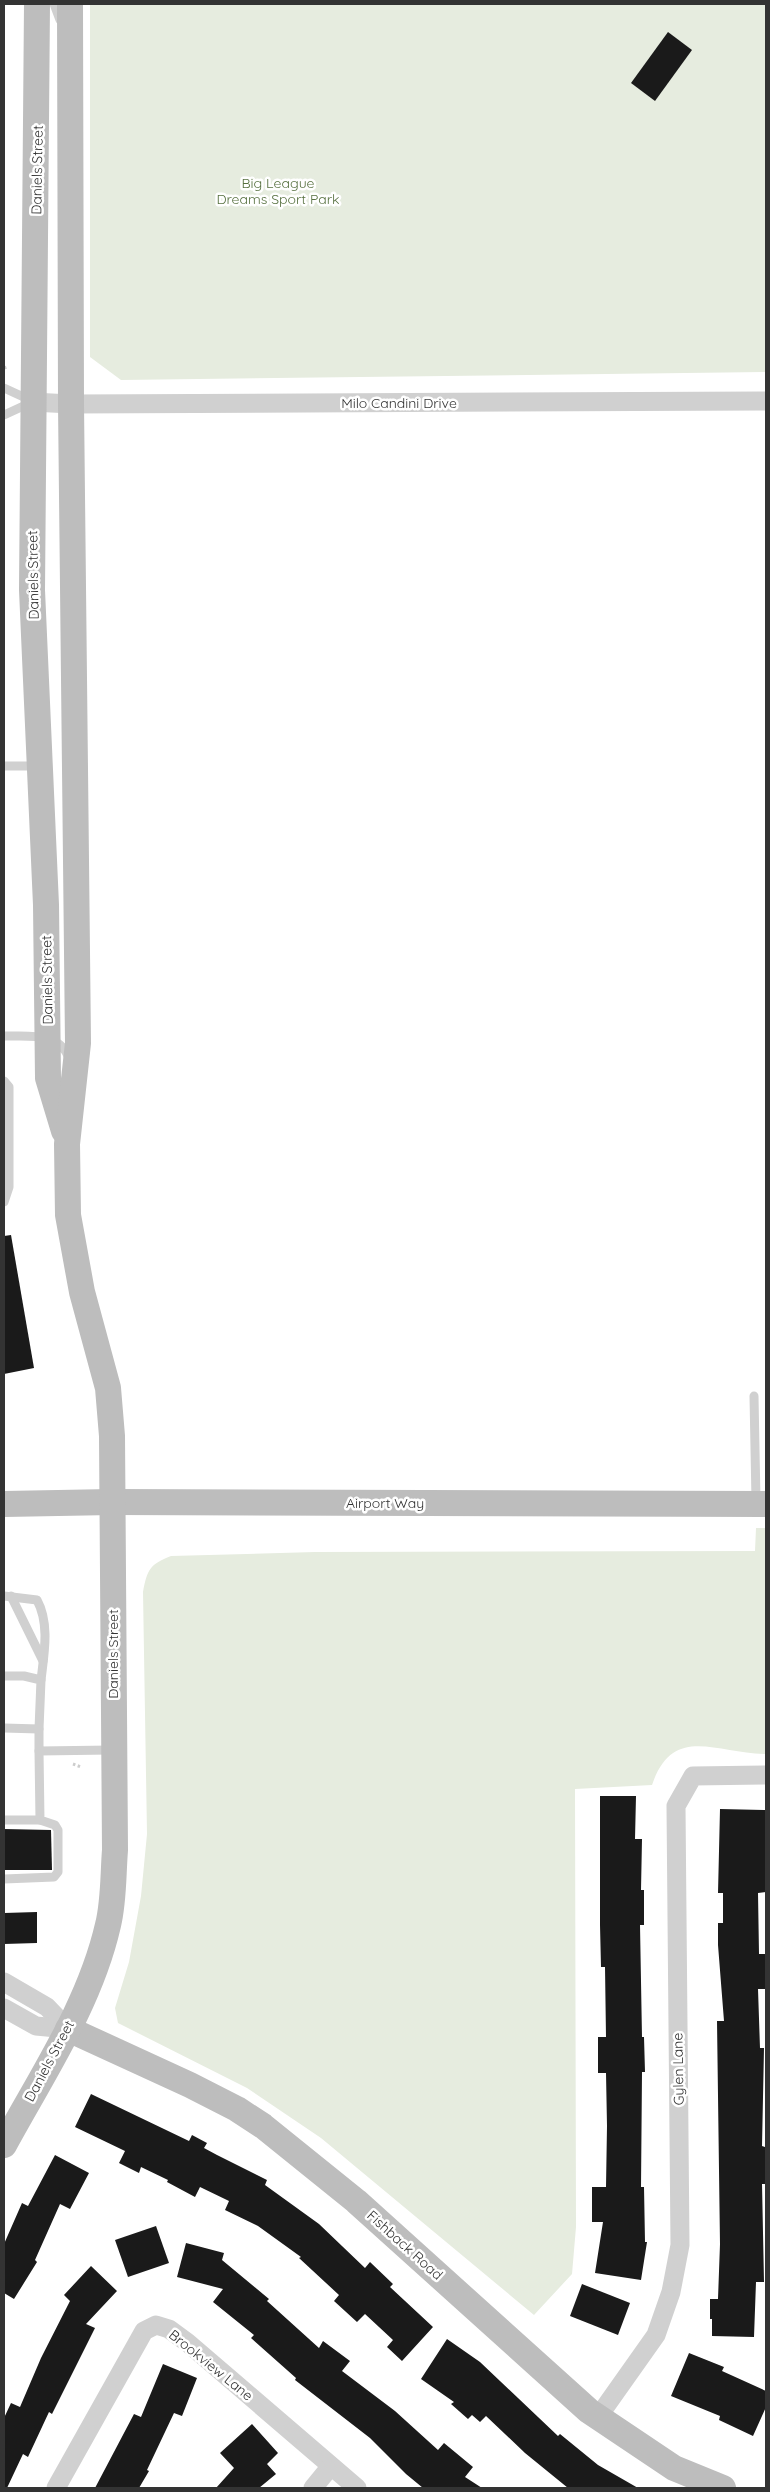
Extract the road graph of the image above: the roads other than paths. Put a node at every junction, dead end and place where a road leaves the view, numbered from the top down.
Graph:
1 (37, 4) edge
2 (54, 4) edge
3 (70, 4) edge
4 (71, 48) junction
5 (4, 388) edge
6 (766, 401) edge
7 (32, 402) junction
8 (71, 404) junction
9 (4, 415) edge
10 (4, 766) edge
11 (41, 766) junction
12 (4, 1036) edge
13 (48, 1037) junction
14 (75, 1076) junction
15 (4, 1081) edge
16 (67, 1144) junction
17 (4, 1202) edge
18 (754, 1396) dead end
19 (112, 1502) junction
20 (4, 1504) edge
21 (761, 1504) edge
22 (7, 1596) edge
23 (43, 1661) junction
24 (4, 1676) edge
25 (41, 1680) junction
26 (4, 1728) edge
27 (39, 1728) junction
28 (114, 1750) junction
29 (39, 1751) junction
30 (766, 1775) edge
31 (4, 1820) edge
32 (40, 1820) junction
33 (4, 1879) edge
34 (4, 1982) edge
35 (4, 2008) edge
36 (68, 2029) junction
37 (4, 2145) edge
38 (598, 2417) junction
39 (331, 2466) junction
40 (56, 2488) edge
41 (313, 2488) edge
42 (357, 2488) edge
43 (723, 2488) edge

1 - 7 main road, Daniels Street
2 - 4 lane
3 - 4 main road, Daniels Street
4 - 8 main road, Daniels Street
5 - 7 lane
6 - 8 street, Milo Candini Drive
7 - 8 street, Milo Candini Drive
7 - 9 lane
7 - 11 main road, Daniels Street
8 - 14 main road, Daniels Street
10 - 11 lane
11 - 13 main road, Daniels Street
12 - 13 lane
13 - 14 lane
13 - 16 main road, Daniels Street
14 - 16 main road, Daniels Street
15 - 17 lane
16 - 19 main road, Daniels Street
18 - 21 lane
19 - 20 main road, Airport Way
19 - 21 main road, Airport Way
19 - 28 main road, Daniels Street
22 - 23 lane
22 - 23 lane
23 - 25 lane
24 - 25 lane
25 - 27 lane
26 - 27 lane
27 - 29 lane
28 - 29 lane
28 - 36 main road, Daniels Street
29 - 32 lane
30 - 38 street, Gylen Lane
31 - 32 lane
32 - 33 lane
34 - 36 street, Fishback Road
35 - 36 street, Fishback Road
36 - 37 main road, Daniels Street
36 - 38 main road, Fishback Road
38 - 43 main road, Fishback Road
39 - 40 street, Brookview Lane
39 - 41 street
39 - 42 street, Brookview Lane

